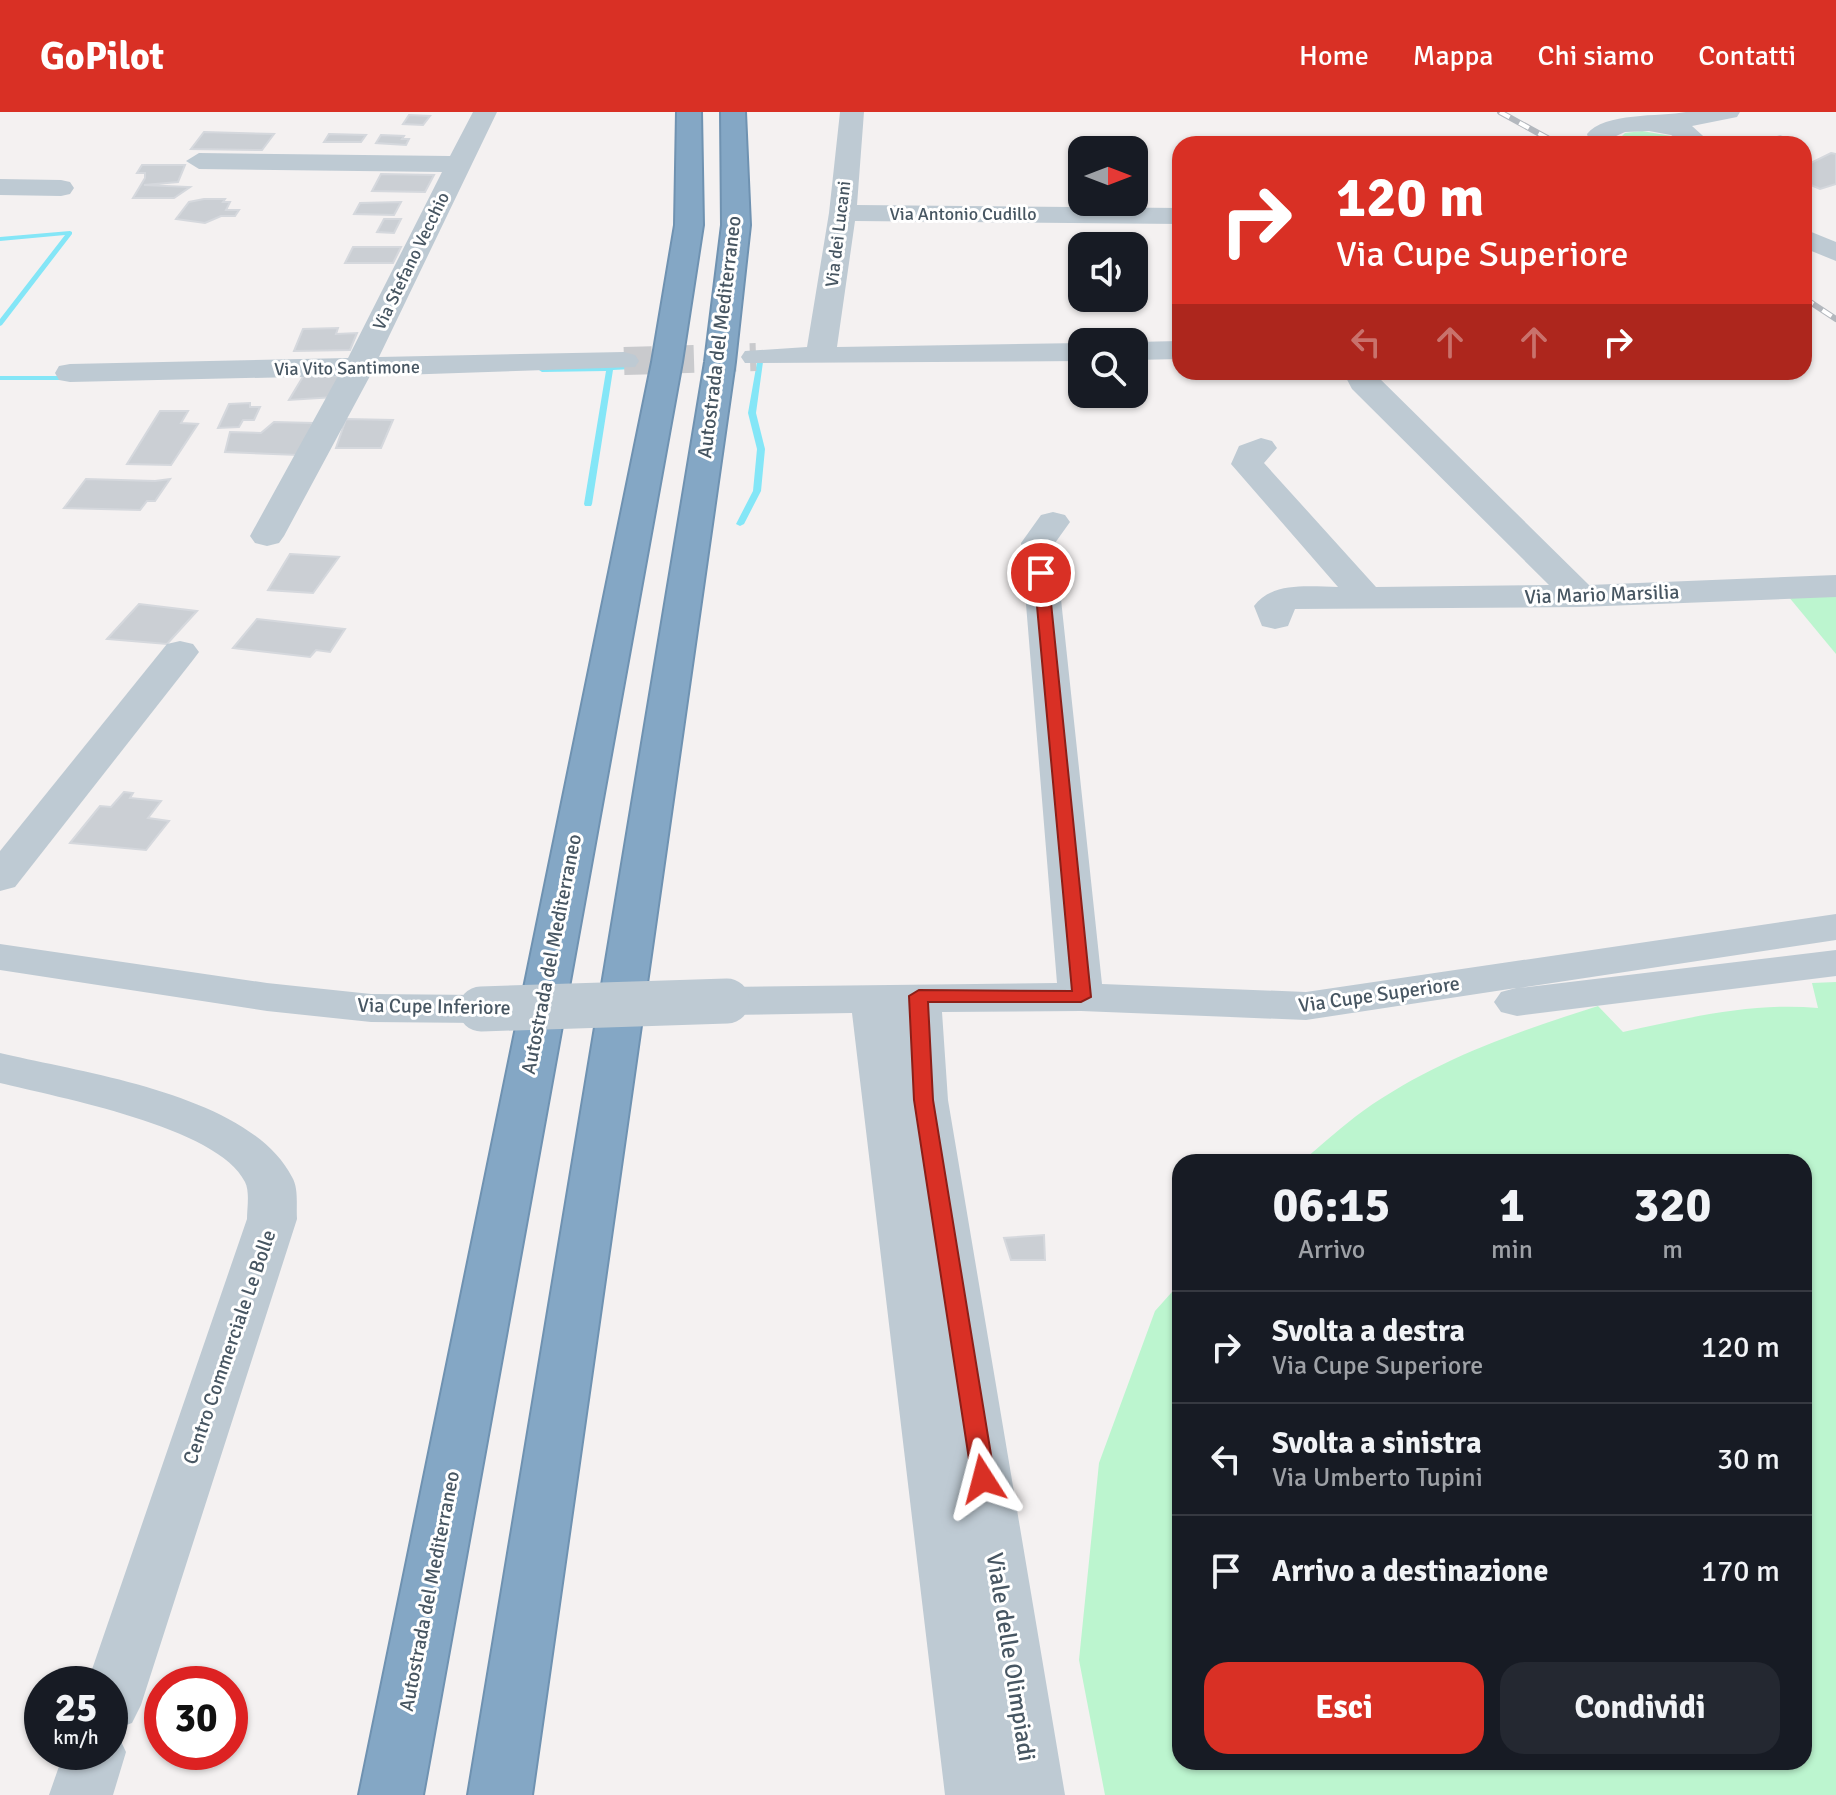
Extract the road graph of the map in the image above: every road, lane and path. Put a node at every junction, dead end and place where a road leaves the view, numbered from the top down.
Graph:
1 (485, 112) edge
2 (852, 112) edge
3 (1728, 112) edge
4 (1738, 112) edge
5 (684, 119) edge
6 (738, 119) edge
7 (1620, 124) edge
8 (1689, 136) edge
9 (1705, 136) edge
10 (199, 161) dead end
11 (459, 164) junction
12 (0, 187) edge
13 (61, 188) dead end
14 (843, 213) junction
15 (1172, 216) edge
16 (1812, 241) edge
17 (1836, 253) edge
18 (1172, 350) edge
19 (1148, 351) edge
20 (1068, 352) edge
21 (821, 355) junction
22 (756, 357) tunnel mouth
23 (624, 361) tunnel mouth
24 (359, 367) junction
25 (70, 373) dead end
26 (1362, 380) edge
27 (1261, 448) dead end
28 (1053, 522) dead end
29 (267, 536) dead end
30 (1836, 586) edge
31 (1580, 596) junction
32 (1369, 600) junction
33 (1275, 618) dead end
34 (180, 652) dead end
35 (0, 878) edge
36 (1836, 927) edge
37 (0, 957) edge
38 (1836, 963) edge
39 (1424, 990) junction
40 (896, 997) junction
41 (1081, 997) junction
42 (0, 1068) edge
43 (123, 1666) edge
44 (89, 1770) edge
45 (81, 1795) edge
46 (391, 1795) edge
47 (500, 1795) edge
48 (977, 1795) edge
49 (1033, 1795) edge

1 - 11 street, Via Stefano Vecchio
2 - 14 street, Via dei Lucani
3 - 7 street
4 - 9 street
5 - 46 highway, Autostrada del Mediterraneo
6 - 47 highway, Autostrada del Mediterraneo
7 - 8 street
10 - 11 street
11 - 24 street, Via Stefano Vecchio
12 - 13 street
14 - 15 street, Via Antonio Cudillo
14 - 21 street, Via dei Lucani
16 - 17 street
18 - 19 street
20 - 21 street
21 - 22 street
23 - 24 street, Via Vito Santimone
24 - 25 street, Via Vito Santimone
24 - 29 street, Via Stefano Vecchio
26 - 31 street
27 - 32 street
28 - 41 street
30 - 31 street, Via Mario Marsilia
31 - 32 street, Via Mario Marsilia
32 - 33 street, Via Mario Marsilia
34 - 35 street
36 - 39 street, Via Cupe Superiore
37 - 40 street, Via Cupe Inferiore, bridge
38 - 39 street
39 - 41 street, Via Cupe Superiore
40 - 41 street, Via Cupe Superiore
40 - 48 street
40 - 49 street, Viale delle Olimpiadi
42 - 43 street, Centro Commerciale Le Bolle
44 - 45 street

